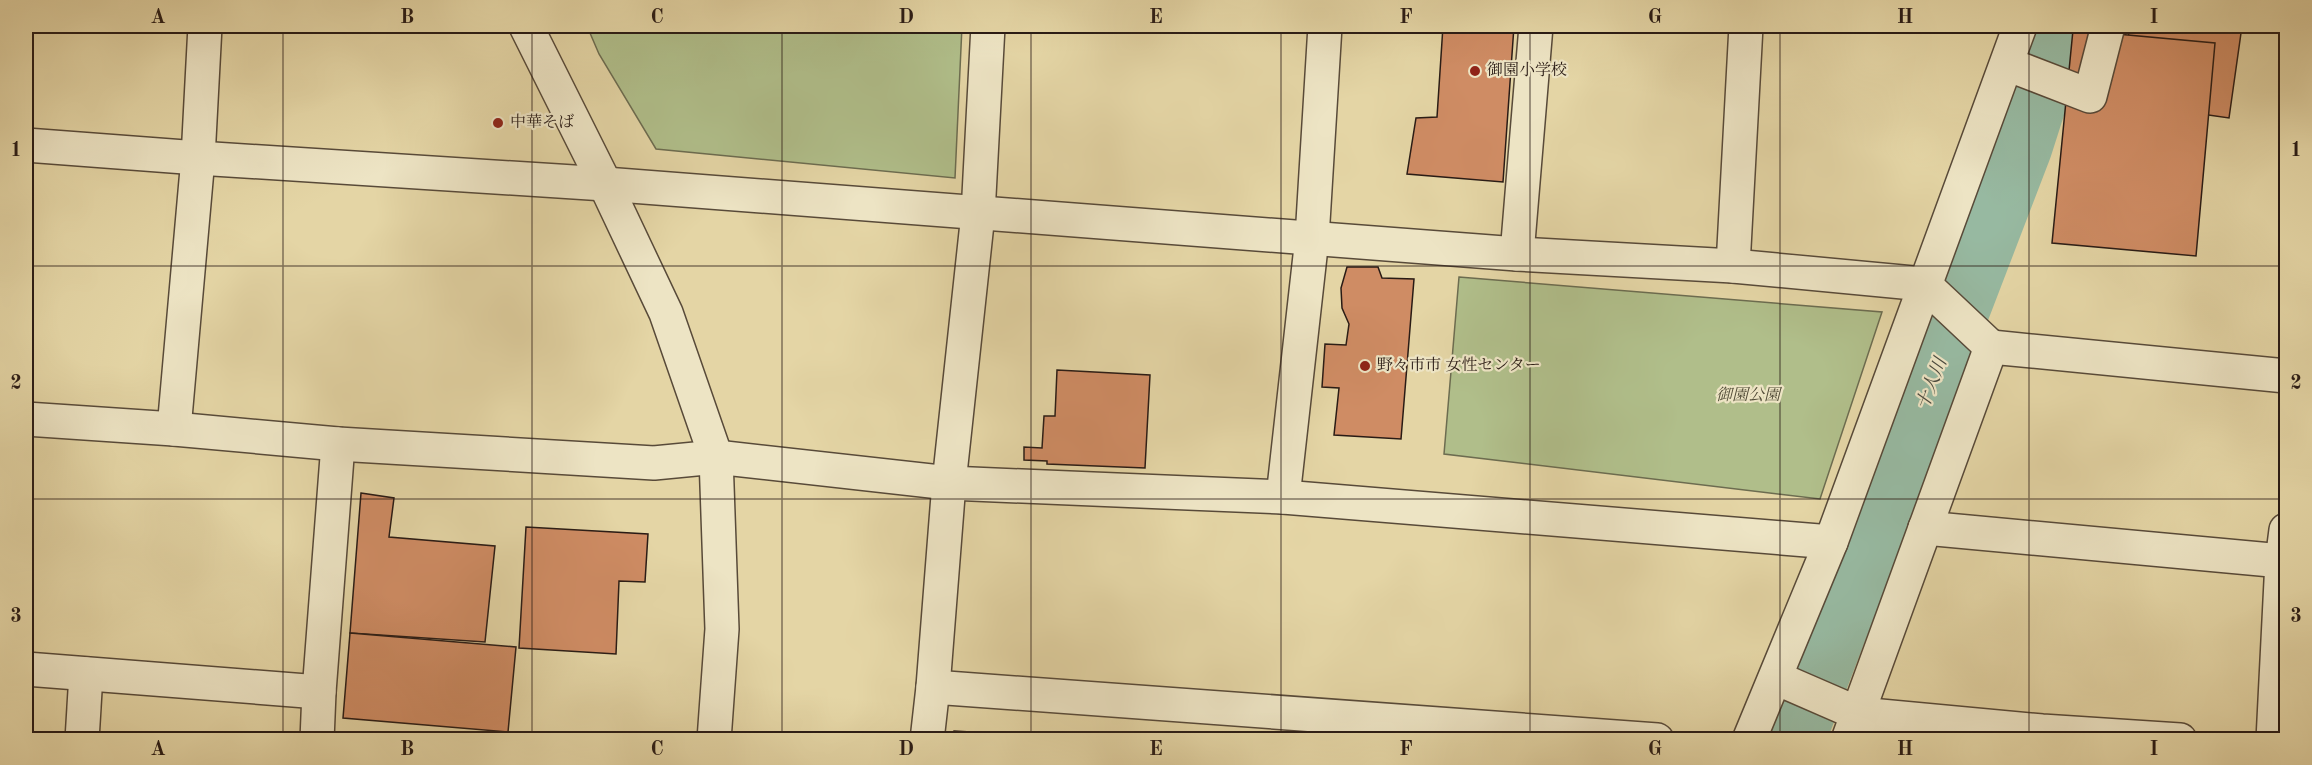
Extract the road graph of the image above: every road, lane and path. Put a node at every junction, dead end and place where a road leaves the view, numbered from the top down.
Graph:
1 (205, 26) edge
2 (526, 26) edge
3 (988, 26) edge
4 (1325, 26) edge
5 (1536, 26) edge
6 (1746, 26) edge
7 (2020, 26) edge
8 (2108, 26) edge
9 (2015, 67) junction
10 (26, 145) edge
11 (198, 158) junction
12 (605, 184) junction
13 (978, 214) junction
14 (1312, 238) junction
15 (1517, 254) junction
16 (1733, 266) junction
17 (1930, 291) junction
18 (1984, 340) junction
19 (2286, 376) edge
20 (26, 419) edge
21 (174, 429) junction
22 (338, 444) junction
23 (716, 457) junction
24 (949, 483) junction
25 (1283, 497) junction
26 (1925, 528) junction
27 (1831, 542) junction
28 (2284, 545) edge
29 (26, 669) edge
30 (86, 674) junction
31 (1783, 681) junction
32 (933, 687) junction
33 (319, 692) junction
34 (1846, 719) edge
35 (2041, 735) edge
36 (82, 740) edge
37 (317, 740) edge
38 (714, 740) edge
39 (927, 740) edge
40 (1657, 740) edge
41 (1749, 740) edge
42 (2180, 740) edge
43 (2273, 740) edge

1 - 11 street
2 - 12 street
3 - 13 street
4 - 14 street
5 - 15 street
6 - 16 street
7 - 9 street
8 - 9 street
9 - 17 street
10 - 11 street
11 - 12 street
11 - 21 street
12 - 13 street
12 - 23 street
13 - 14 street
13 - 24 street
14 - 15 street
14 - 25 street
15 - 16 street
16 - 17 street
17 - 18 street
17 - 27 street
18 - 19 street
18 - 26 street
20 - 21 street
21 - 22 street
22 - 23 street
22 - 33 street
23 - 24 street
23 - 38 street
24 - 25 street
24 - 32 street
25 - 27 street
26 - 28 street
26 - 34 street
27 - 31 street
28 - 43 street
29 - 30 street
30 - 33 street
30 - 36 street
31 - 34 street
31 - 41 street
32 - 39 street
32 - 40 street
33 - 37 street
34 - 35 street
35 - 42 street

